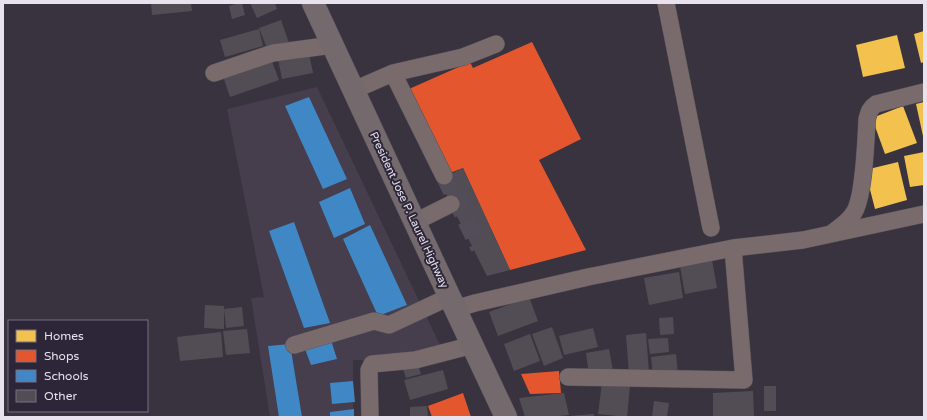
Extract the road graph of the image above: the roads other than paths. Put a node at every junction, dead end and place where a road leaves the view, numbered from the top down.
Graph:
1 (666, 3) edge
2 (319, 4) edge
3 (496, 44) dead end
4 (333, 45) junction
5 (214, 73) dead end
6 (393, 73) junction
7 (354, 90) junction
8 (924, 92) edge
9 (444, 176) tunnel mouth
10 (451, 204) tunnel mouth
11 (924, 214) edge
12 (415, 222) junction
13 (711, 228) dead end
14 (830, 234) junction
15 (733, 248) junction
16 (452, 303) junction
17 (294, 345) dead end
18 (473, 345) junction
19 (568, 377) dead end
20 (370, 417) edge
21 (506, 417) edge

1 - 13 street
2 - 4 highway, President Jose P. Laurel Highway
3 - 6 street
4 - 5 street
4 - 7 highway, President Jose P. Laurel Highway
6 - 7 street
6 - 9 street
7 - 12 highway, President Jose P. Laurel Highway
8 - 14 street
10 - 12 street
11 - 14 street
12 - 16 highway, President Jose P. Laurel Highway
14 - 15 street
15 - 16 street
15 - 19 street
16 - 17 street
16 - 18 highway, President Jose P. Laurel Highway
18 - 20 street
18 - 21 highway, President Jose P. Laurel Highway

